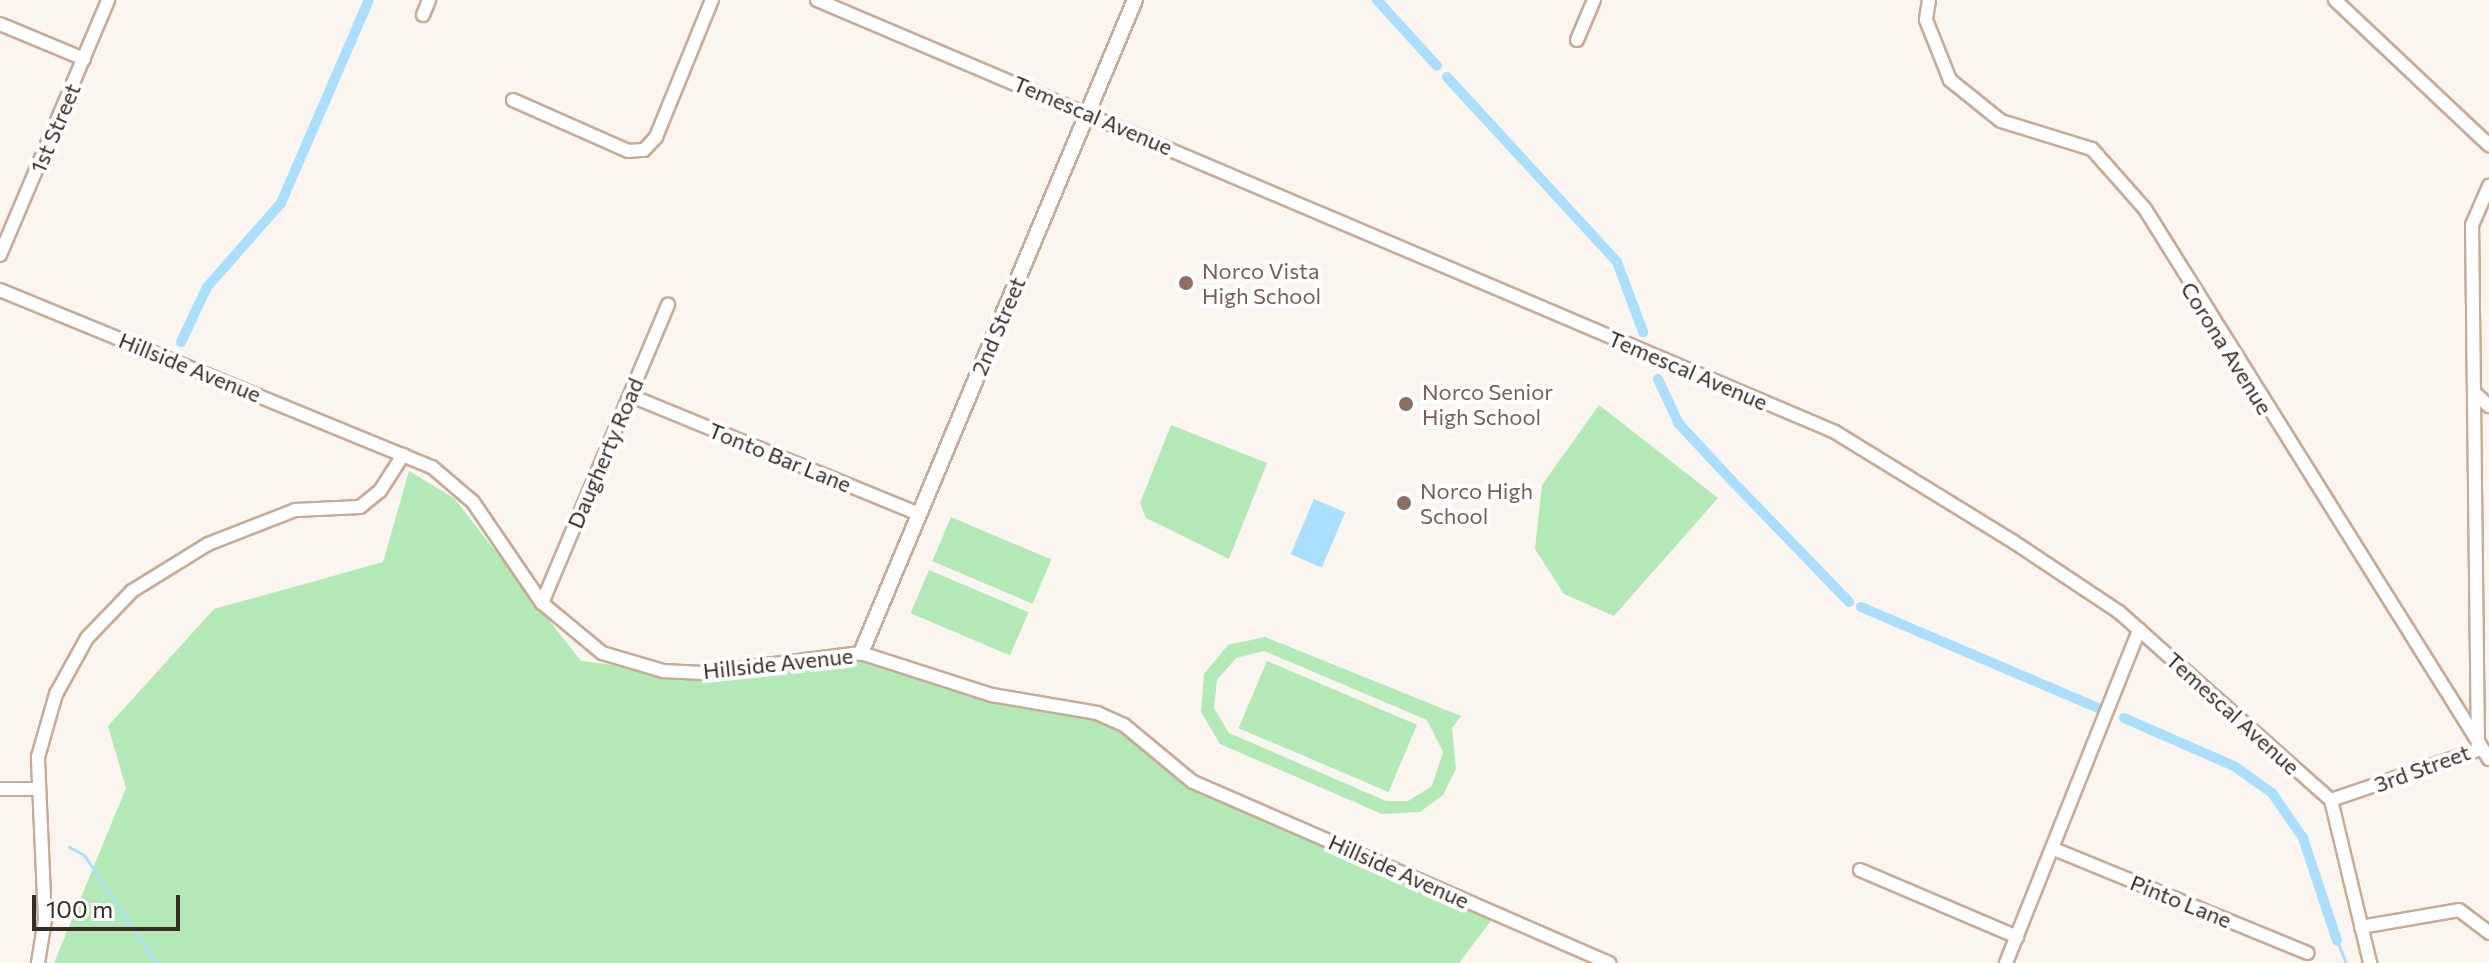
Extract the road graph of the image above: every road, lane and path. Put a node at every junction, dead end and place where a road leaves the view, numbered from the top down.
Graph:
1 (108, 0) edge
2 (429, 0) edge
3 (712, 0) edge
4 (817, 0) edge
5 (1135, 0) edge
6 (1594, 0) edge
7 (1929, 0) edge
8 (2335, 0) edge
9 (423, 15) dead end
10 (0, 24) edge
11 (1577, 40) dead end
12 (84, 59) junction
13 (513, 100) dead end
14 (1088, 113) junction
15 (2489, 145) edge
16 (2489, 186) edge
17 (0, 255) edge
18 (0, 290) edge
19 (668, 304) dead end
20 (2476, 394) junction
21 (641, 400) dead end
22 (2489, 406) edge
23 (403, 455) junction
24 (919, 514) junction
25 (542, 603) junction
26 (2139, 630) junction
27 (861, 653) junction
28 (2478, 750) junction
29 (2489, 759) edge
30 (0, 789) edge
31 (35, 789) junction
32 (2331, 800) junction
33 (2054, 849) junction
34 (1860, 870) dead end
35 (2361, 927) junction
36 (2489, 933) edge
37 (2017, 937) junction
38 (2307, 953) dead end
39 (38, 963) edge
40 (1609, 963) edge
41 (2006, 963) edge
42 (2370, 963) edge

1 - 12 street, 1st Street
2 - 9 street
3 - 13 street
4 - 14 street, Temescal Avenue
5 - 14 street, 2nd Street
6 - 11 street
7 - 28 street, Corona Avenue
8 - 15 street
10 - 12 street
12 - 17 street, 1st Street
14 - 24 street, 2nd Street
14 - 26 street, Temescal Avenue
16 - 20 street, 3rd Street
18 - 23 street, Hillside Avenue
19 - 25 street, Daugherty Road
20 - 22 street
20 - 28 street, 3rd Street
21 - 24 street, Tonto Bar Lane
23 - 25 street, Hillside Avenue
23 - 31 street
24 - 27 street, 2nd Street
25 - 27 street, Hillside Avenue
26 - 32 street, Temescal Avenue
26 - 33 street
27 - 40 street, Hillside Avenue
28 - 29 street, Corona Avenue
28 - 32 street, 3rd Street
30 - 31 street
31 - 39 street
32 - 35 street
33 - 37 street
33 - 38 street, Pinto Lane
34 - 37 street
35 - 36 street
35 - 42 street
37 - 41 street

